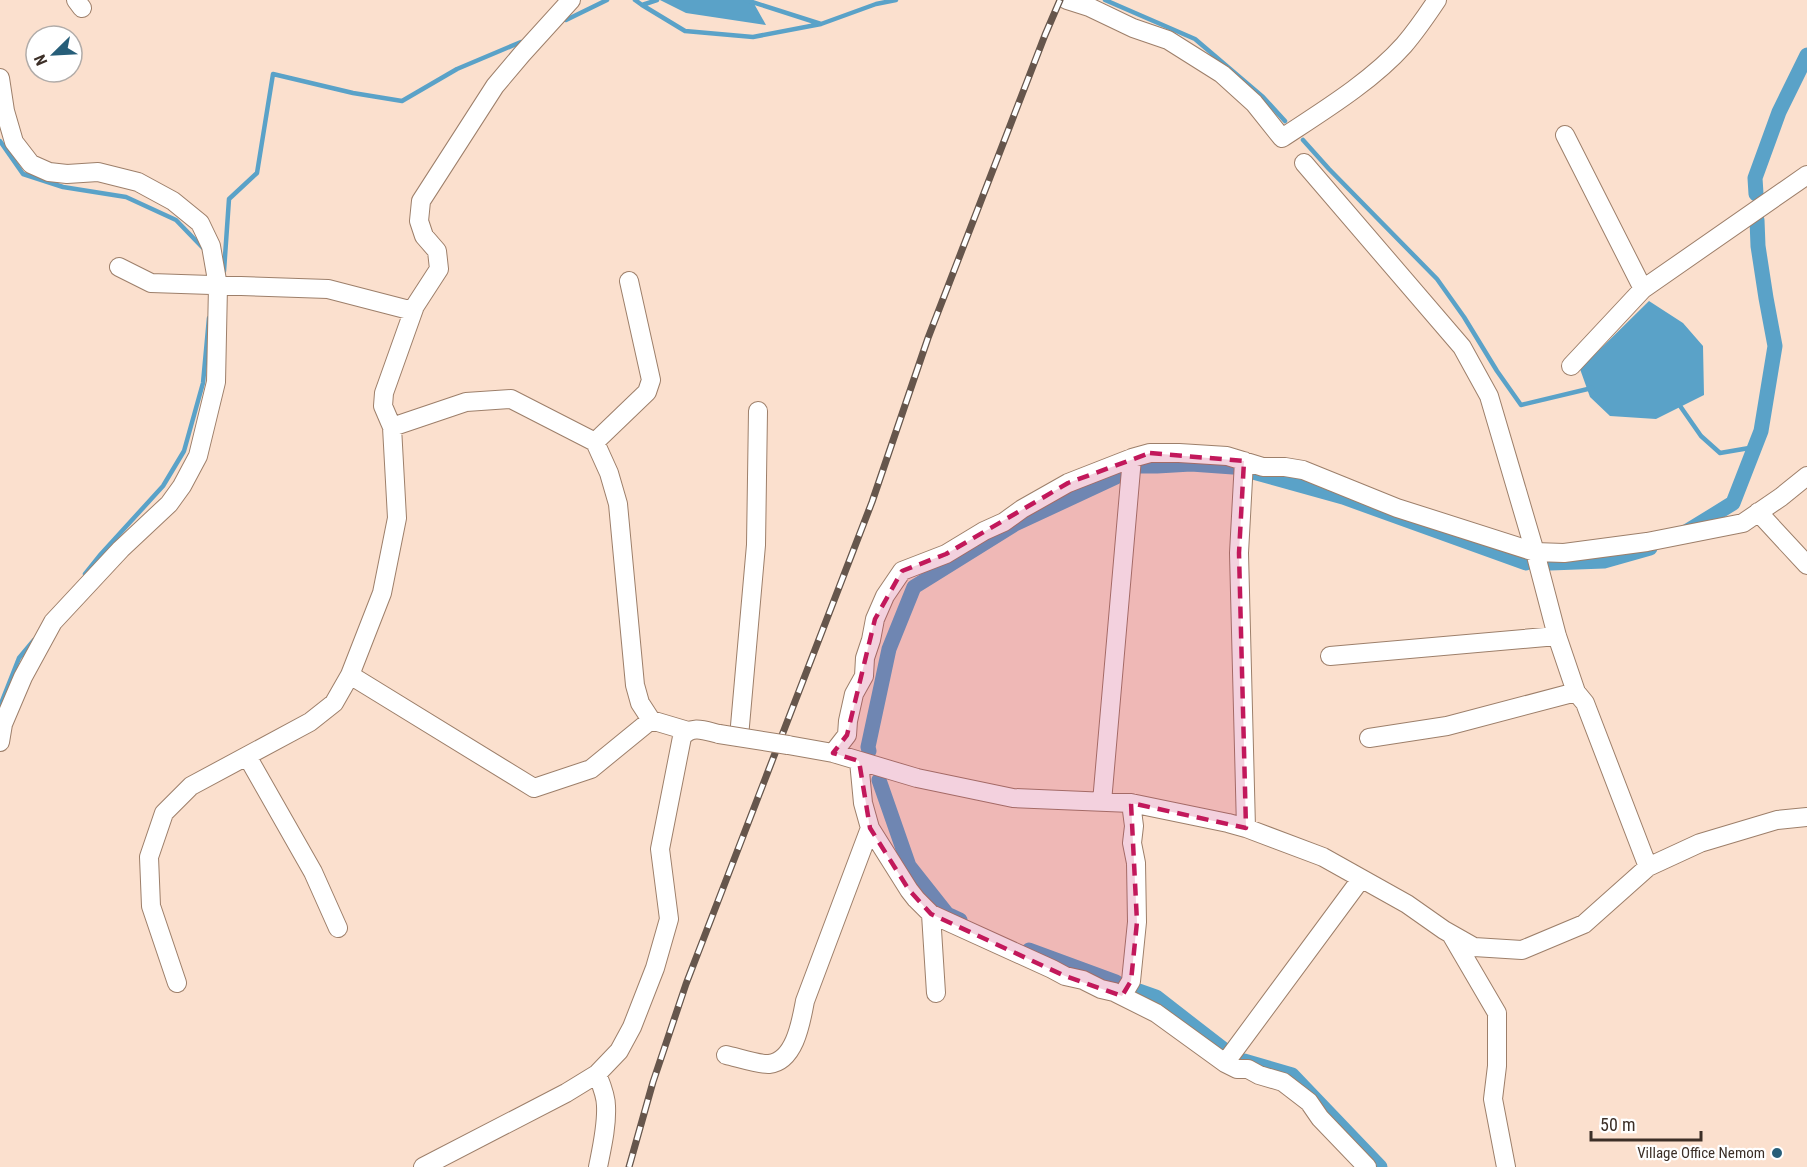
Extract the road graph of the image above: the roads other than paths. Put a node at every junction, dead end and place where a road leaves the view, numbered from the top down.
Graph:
1 (571, 0) edge
2 (1066, 0) edge
3 (1437, 0) edge
4 (0, 78) edge
5 (1565, 135) dead end
6 (1304, 163) dead end
7 (1807, 175) edge
8 (119, 267) dead end
9 (629, 280) dead end
10 (217, 285) junction
11 (1643, 289) junction
12 (413, 311) junction
13 (1571, 366) dead end
14 (758, 411) dead end
15 (392, 427) junction
16 (595, 442) junction
17 (1132, 458) junction
18 (1244, 461) junction
19 (1807, 476) edge
20 (1758, 512) junction
21 (1535, 552) junction
22 (1807, 565) edge
23 (1557, 636) junction
24 (1330, 656) dead end
25 (350, 675) junction
26 (1576, 692) junction
27 (651, 720) junction
28 (688, 731) junction
29 (739, 737) junction
30 (1369, 738) dead end
31 (0, 742) edge
32 (833, 753) junction
33 (247, 756) junction
34 (859, 761) junction
35 (1102, 802) junction
36 (1131, 803) junction
37 (1807, 817) edge
38 (870, 828) junction
39 (1246, 828) junction
40 (1648, 867) junction
41 (1361, 879) junction
42 (931, 914) junction
43 (338, 928) dead end
44 (1451, 935) junction
45 (177, 983) dead end
46 (936, 993) dead end
47 (1122, 996) junction
48 (726, 1055) dead end
49 (1225, 1063) junction
50 (597, 1074) junction
51 (423, 1167) edge
52 (598, 1167) edge
53 (1366, 1167) edge
54 (1506, 1167) edge

1 - 12 street
2 - 3 street
4 - 10 street
5 - 11 street
6 - 21 street
7 - 11 street
8 - 10 street
9 - 16 street
10 - 12 street
10 - 31 street
11 - 13 street
12 - 15 street
14 - 29 street
15 - 16 street
15 - 25 street
16 - 27 street
17 - 18 street
17 - 32 street
17 - 35 street
18 - 21 street
18 - 39 street
19 - 20 street
20 - 21 street
20 - 22 street
21 - 23 street
23 - 24 street
23 - 26 street
25 - 27 street
25 - 33 street
26 - 30 street
26 - 40 street
27 - 28 street
28 - 29 street, bridge
28 - 50 street
29 - 32 street, bridge
32 - 34 street
33 - 43 street
33 - 45 street
34 - 35 street
34 - 38 street
35 - 36 street
36 - 39 street
36 - 47 street
37 - 40 street
38 - 42 street
38 - 48 street
39 - 41 street
40 - 44 street
41 - 44 street
41 - 49 street
42 - 46 street
42 - 47 street
44 - 54 street
47 - 49 street
49 - 53 street
50 - 51 street
50 - 52 street

